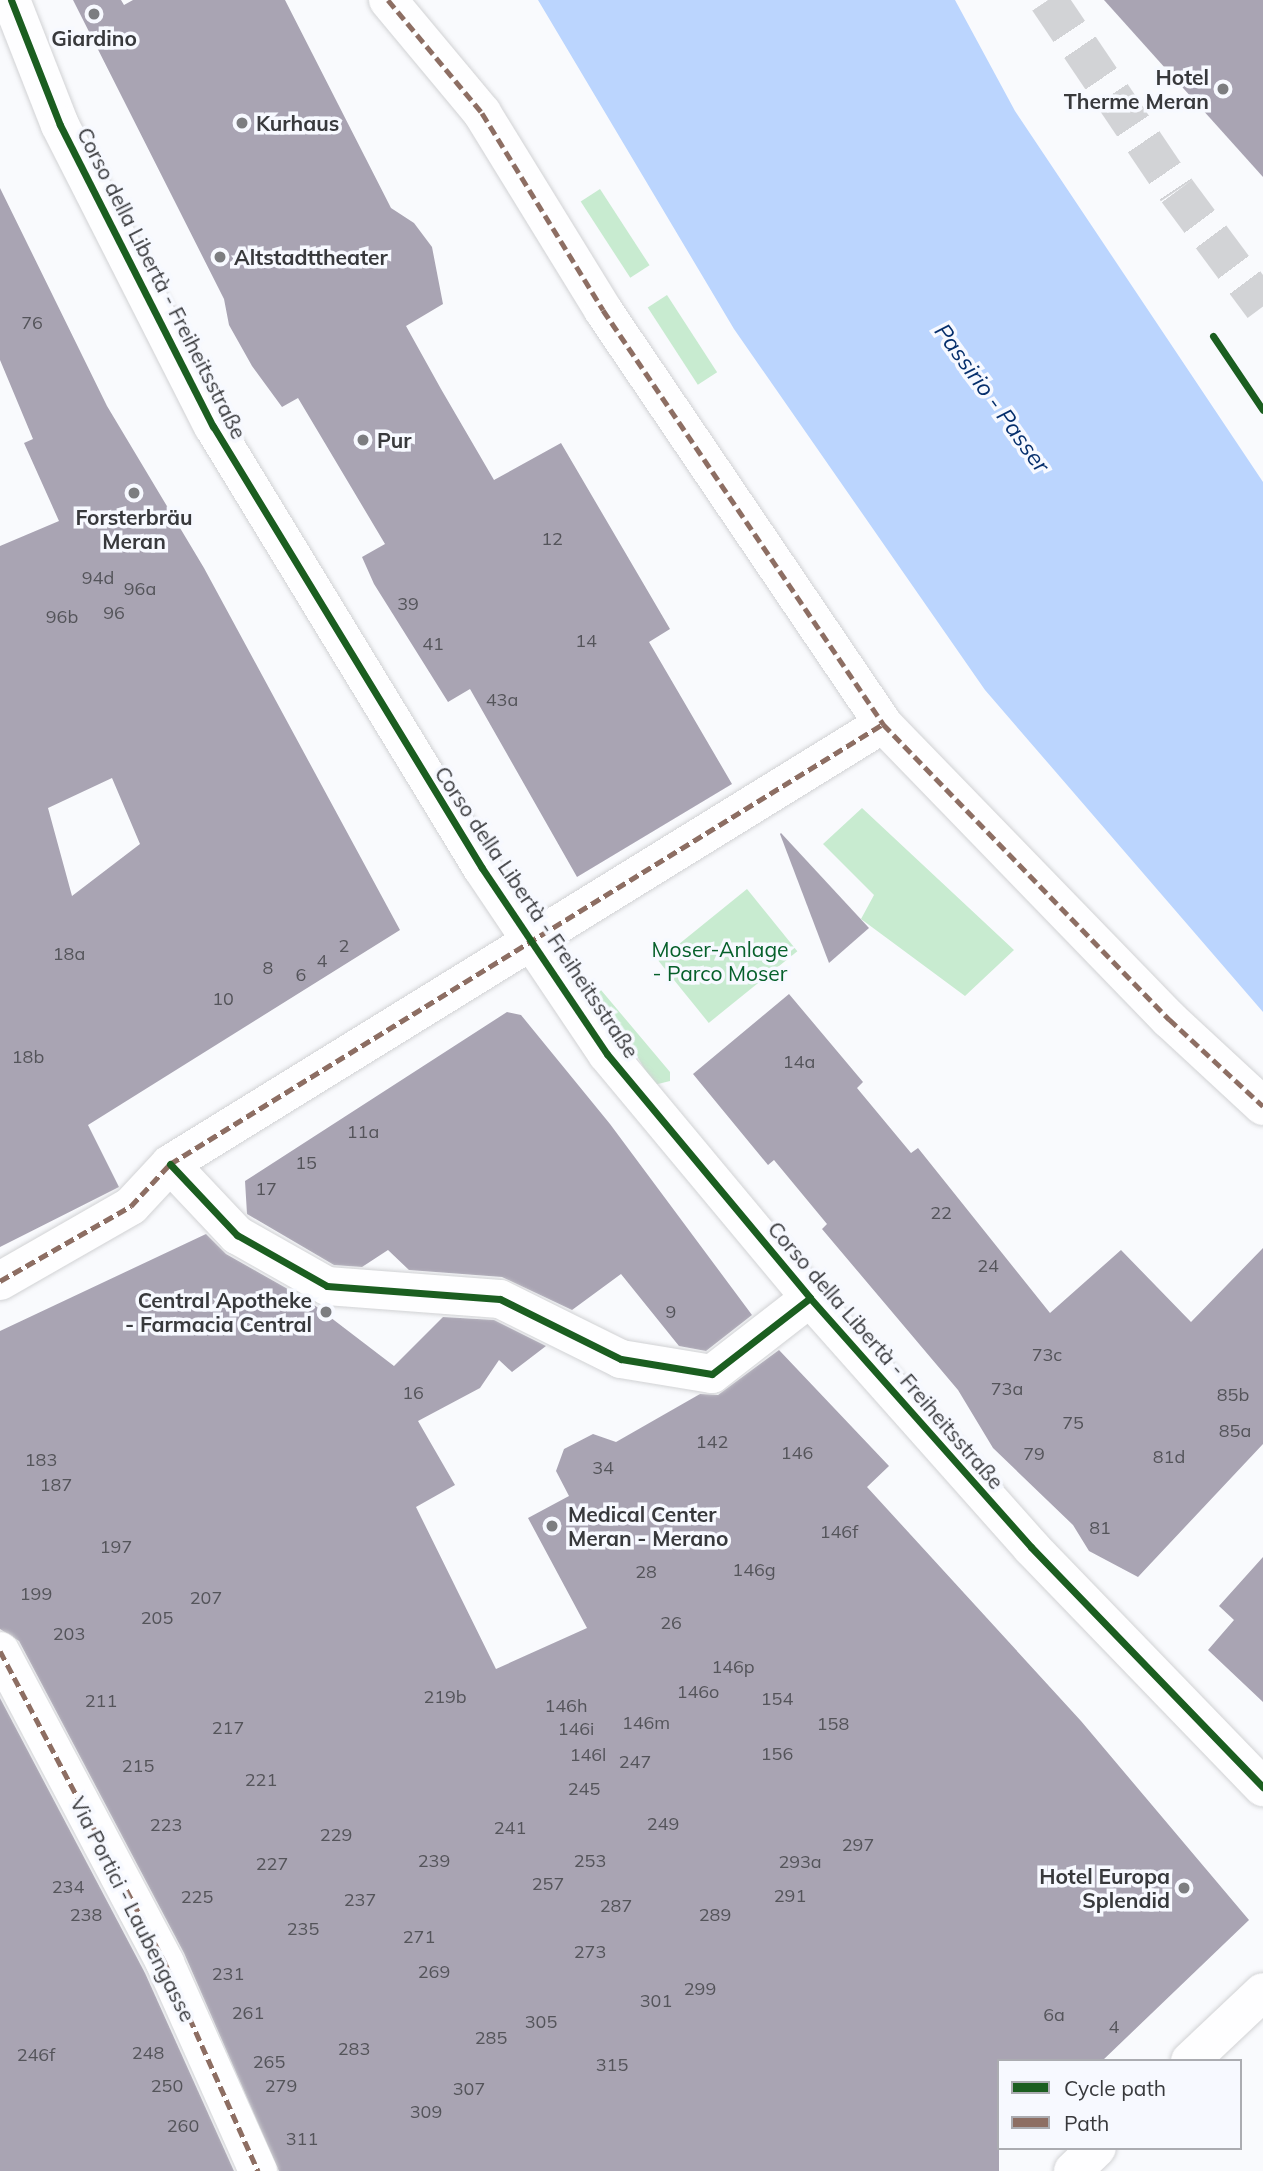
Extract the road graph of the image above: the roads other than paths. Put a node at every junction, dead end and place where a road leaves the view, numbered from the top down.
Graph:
1 (11, 0) edge
2 (388, 0) edge
3 (883, 724) junction
4 (530, 940) junction
5 (1263, 1107) edge
6 (170, 1164) junction
7 (0, 1281) edge
8 (810, 1298) junction
9 (0, 1651) edge
10 (1263, 1787) edge
11 (1263, 1992) edge
12 (1192, 2059) edge
13 (1095, 2150) edge
14 (258, 2171) edge
15 (1073, 2171) edge

1 - 4 street, Corso della Libertà - Freiheitsstraße
2 - 3 street
3 - 4 street
3 - 5 street
4 - 6 street
4 - 8 street, Corso della Libertà - Freiheitsstraße
6 - 7 street
6 - 8 street
8 - 10 street, Corso della Libertà - Freiheitsstraße
9 - 14 street, Via Portici - Laubengasse
11 - 12 street
13 - 15 street

